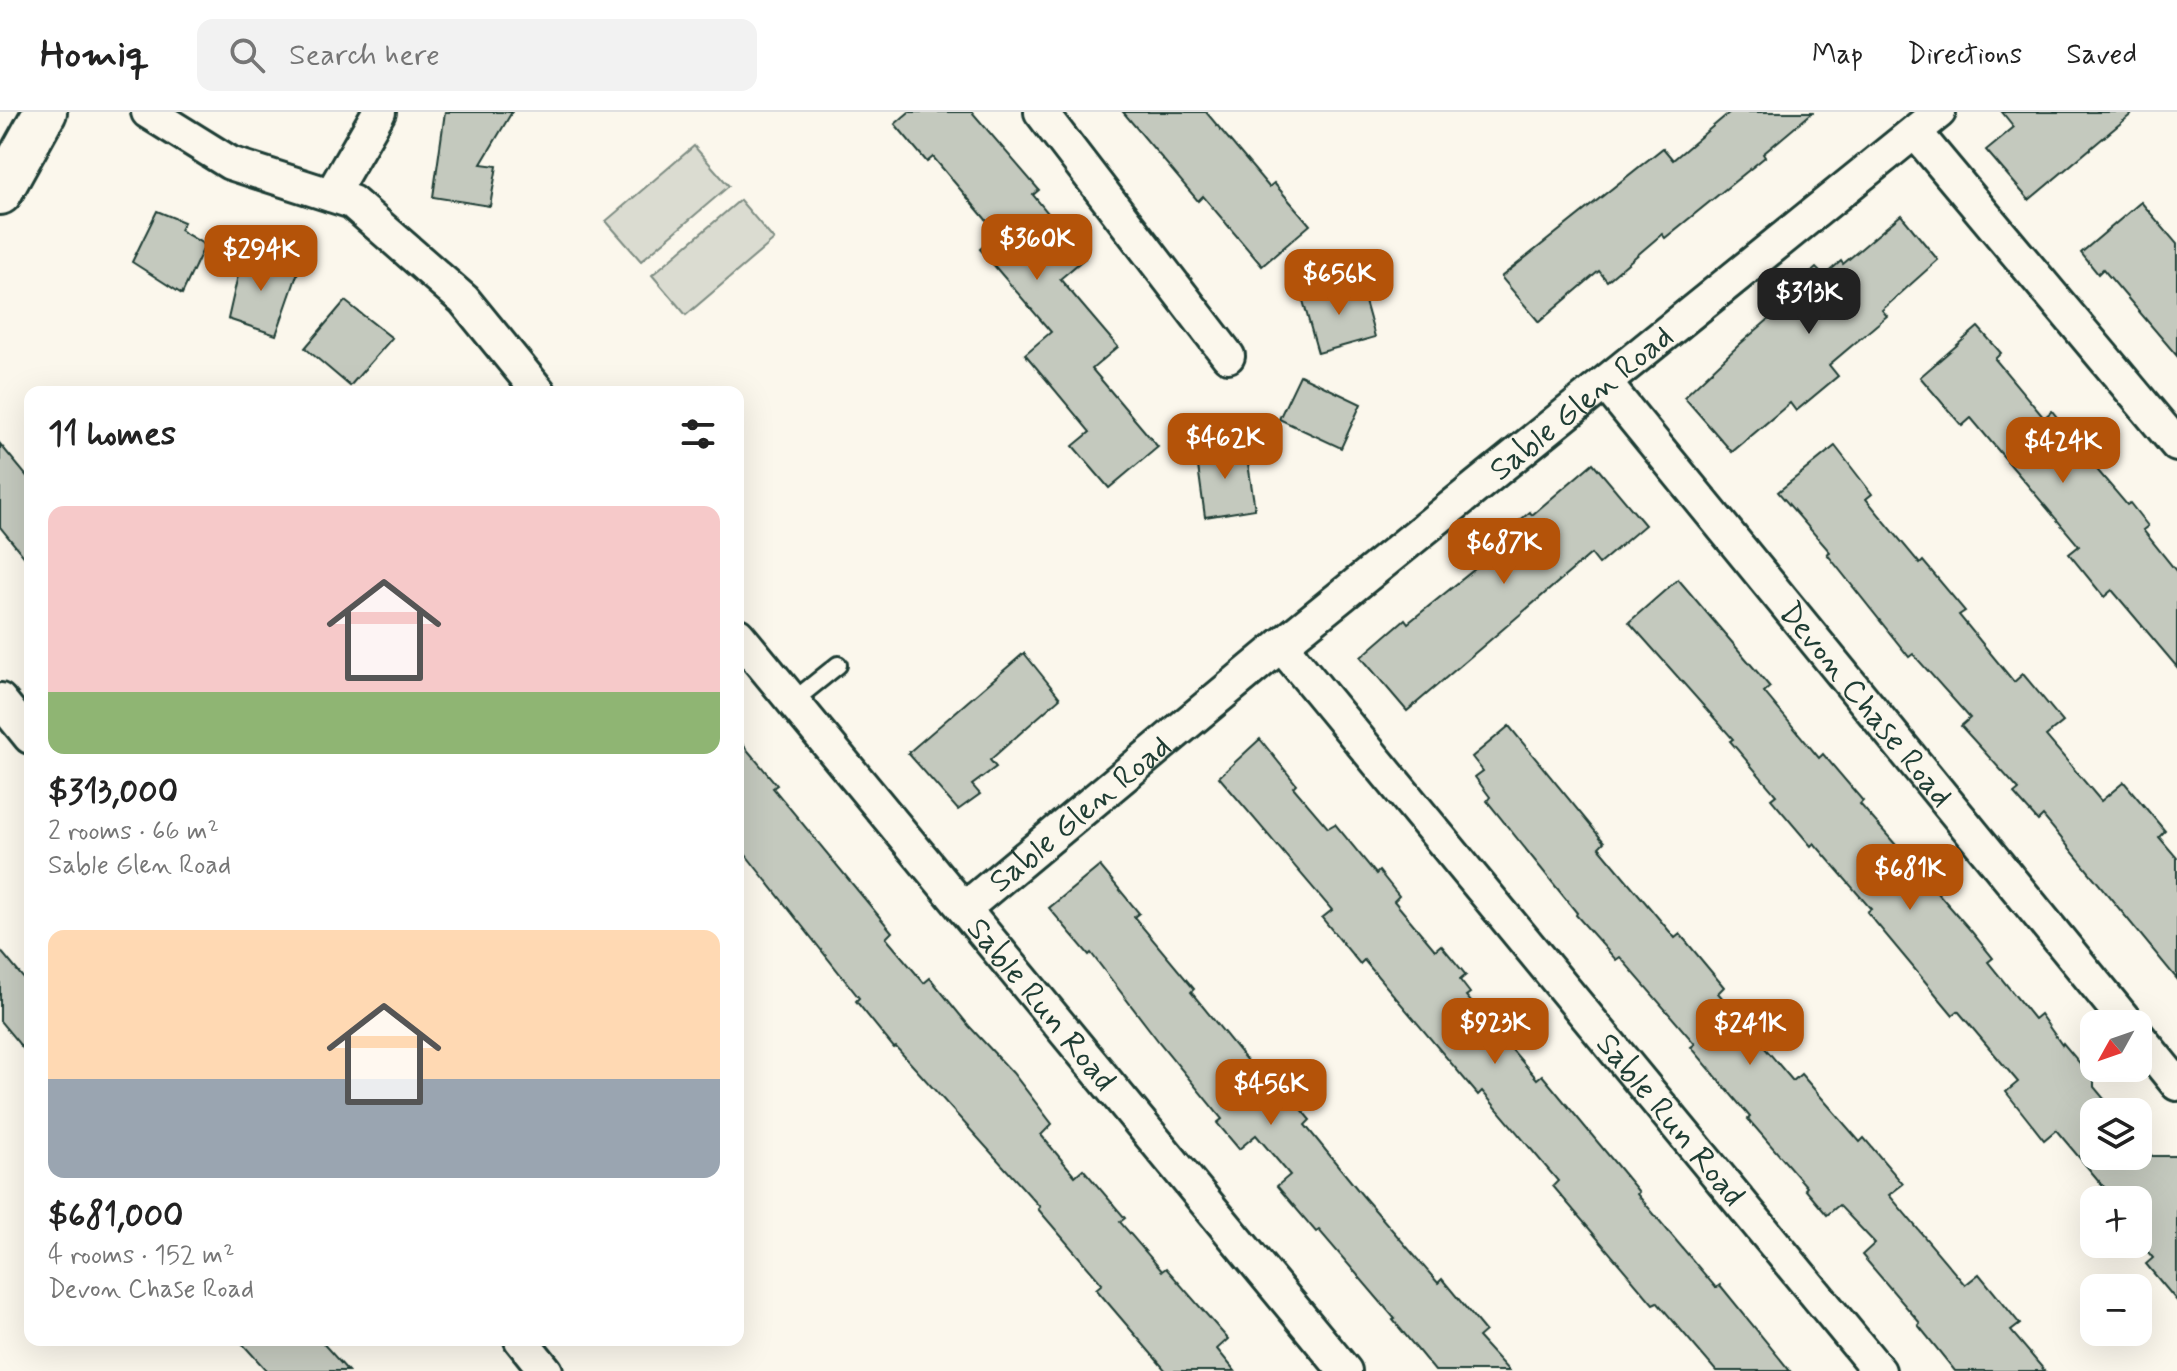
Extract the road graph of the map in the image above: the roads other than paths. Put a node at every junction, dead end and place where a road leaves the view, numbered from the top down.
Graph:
1 (45, 112) edge
2 (148, 112) edge
3 (379, 112) edge
4 (1041, 112) edge
5 (1927, 122) edge
6 (0, 193) edge
7 (331, 195) junction
8 (1228, 356) dead end
9 (1605, 383) junction
10 (534, 386) edge
11 (2177, 445) edge
12 (744, 642) edge
13 (1281, 645) junction
14 (838, 665) dead end
15 (0, 700) edge
16 (792, 702) junction
17 (24, 730) edge
18 (964, 909) junction
19 (2117, 1010) edge
20 (2152, 1053) edge
21 (2177, 1084) edge
22 (526, 1346) edge
23 (546, 1371) edge
24 (1345, 1371) edge
25 (1879, 1371) edge

1 - 6 street
2 - 7 street
3 - 7 street
4 - 8 street
5 - 9 street, Sable Glen Road
5 - 11 street
7 - 10 street
9 - 13 street, Sable Glen Road
9 - 19 street, Devon Chase Road
12 - 16 street, Sable Run Road
13 - 18 street, Sable Glen Road
13 - 25 street, Sable Run Road
14 - 16 lane
15 - 17 street
16 - 18 street, Sable Run Road
18 - 24 street, Sable Run Road
20 - 21 street
22 - 23 street

